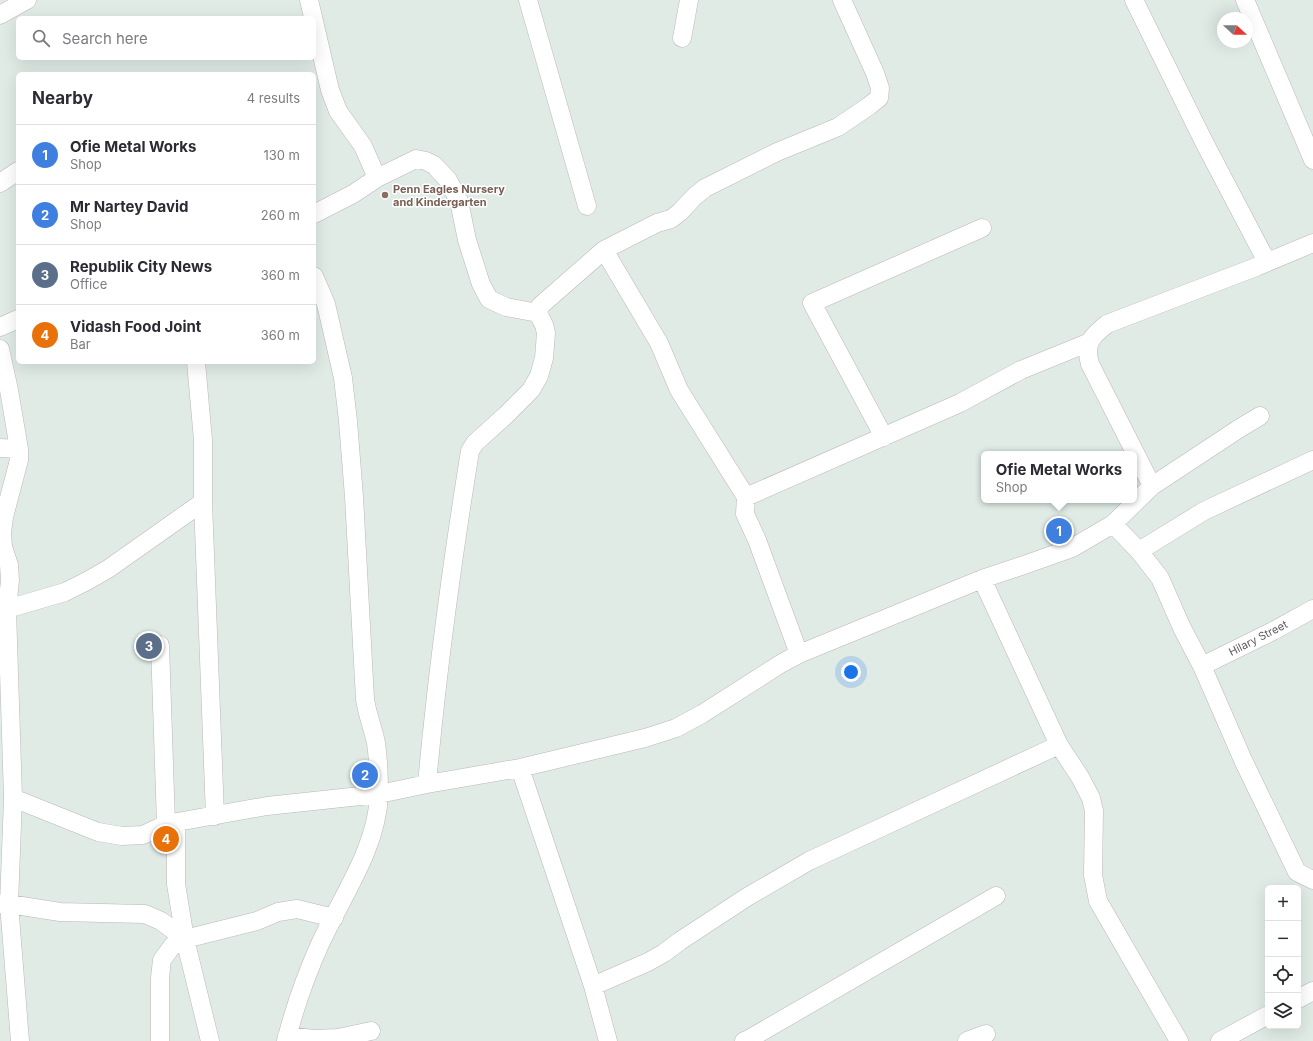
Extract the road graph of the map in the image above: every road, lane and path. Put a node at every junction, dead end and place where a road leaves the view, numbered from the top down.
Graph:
1 (27, 0) edge
2 (309, 0) edge
3 (528, 0) edge
4 (689, 0) edge
5 (842, 0) edge
6 (1134, 0) edge
7 (1245, 0) edge
8 (0, 15) edge
9 (313, 16) edge
10 (316, 30) edge
11 (682, 38) dead end
12 (1313, 160) edge
13 (377, 178) junction
14 (587, 206) dead end
15 (316, 213) edge
16 (982, 228) dead end
17 (1313, 243) edge
18 (604, 250) junction
19 (1267, 262) junction
20 (316, 281) edge
21 (538, 313) junction
22 (16, 320) edge
23 (0, 327) edge
24 (1090, 342) junction
25 (0, 349) edge
26 (196, 364) edge
27 (1260, 416) dead end
28 (884, 437) junction
29 (0, 448) edge
30 (19, 449) junction
31 (1134, 451) edge
32 (1137, 456) edge
33 (1313, 460) edge
34 (1152, 486) junction
35 (746, 497) junction
36 (1137, 501) edge
37 (204, 502) junction
38 (1135, 503) edge
39 (1113, 524) junction
40 (1139, 551) junction
41 (982, 579) junction
42 (3, 608) edge
43 (1313, 609) edge
44 (160, 645) dead end
45 (799, 654) junction
46 (1202, 666) junction
47 (1059, 745) junction
48 (520, 768) junction
49 (427, 784) junction
50 (379, 794) junction
51 (13, 798) junction
52 (215, 816) junction
53 (171, 824) junction
54 (1313, 880) edge
55 (996, 896) dead end
56 (5, 904) edge
57 (334, 918) junction
58 (185, 939) junction
59 (593, 986) junction
60 (1313, 991) edge
61 (1301, 997) edge
62 (1265, 1017) edge
63 (371, 1030) dead end
64 (986, 1034) dead end
65 (286, 1039) edge
66 (20, 1041) edge
67 (160, 1041) edge
68 (210, 1041) edge
69 (608, 1041) edge
70 (744, 1041) edge
71 (967, 1041) edge
72 (1179, 1041) edge
73 (1220, 1041) edge

1 - 8 street
2 - 9 street
3 - 14 street
4 - 11 street
5 - 18 street
6 - 19 street
7 - 12 street
10 - 13 street
13 - 15 street
13 - 21 street
16 - 28 street
17 - 19 street
18 - 21 street
18 - 35 street
19 - 24 street
20 - 50 street
21 - 49 street
22 - 23 street
24 - 28 street
24 - 31 street
25 - 30 street
26 - 37 street
27 - 34 street
28 - 35 street
29 - 30 street
30 - 42 street
32 - 34 street
33 - 40 street
34 - 36 street
35 - 45 street
37 - 42 street
37 - 52 street
38 - 39 street
39 - 40 street
39 - 41 street
40 - 46 street
41 - 45 street
41 - 47 street
42 - 51 street
43 - 46 street, Hilary Street
44 - 53 street
45 - 48 street
46 - 54 street
47 - 59 street
47 - 72 street
48 - 49 street
48 - 59 street
49 - 50 street
50 - 52 street
50 - 57 street
51 - 53 street
51 - 56 street
52 - 53 street
53 - 58 street
55 - 70 street
56 - 58 street
56 - 66 street
57 - 58 street
57 - 65 street
58 - 67 street
58 - 68 street
59 - 69 street
60 - 61 street
62 - 73 street
63 - 65 street
64 - 71 street

